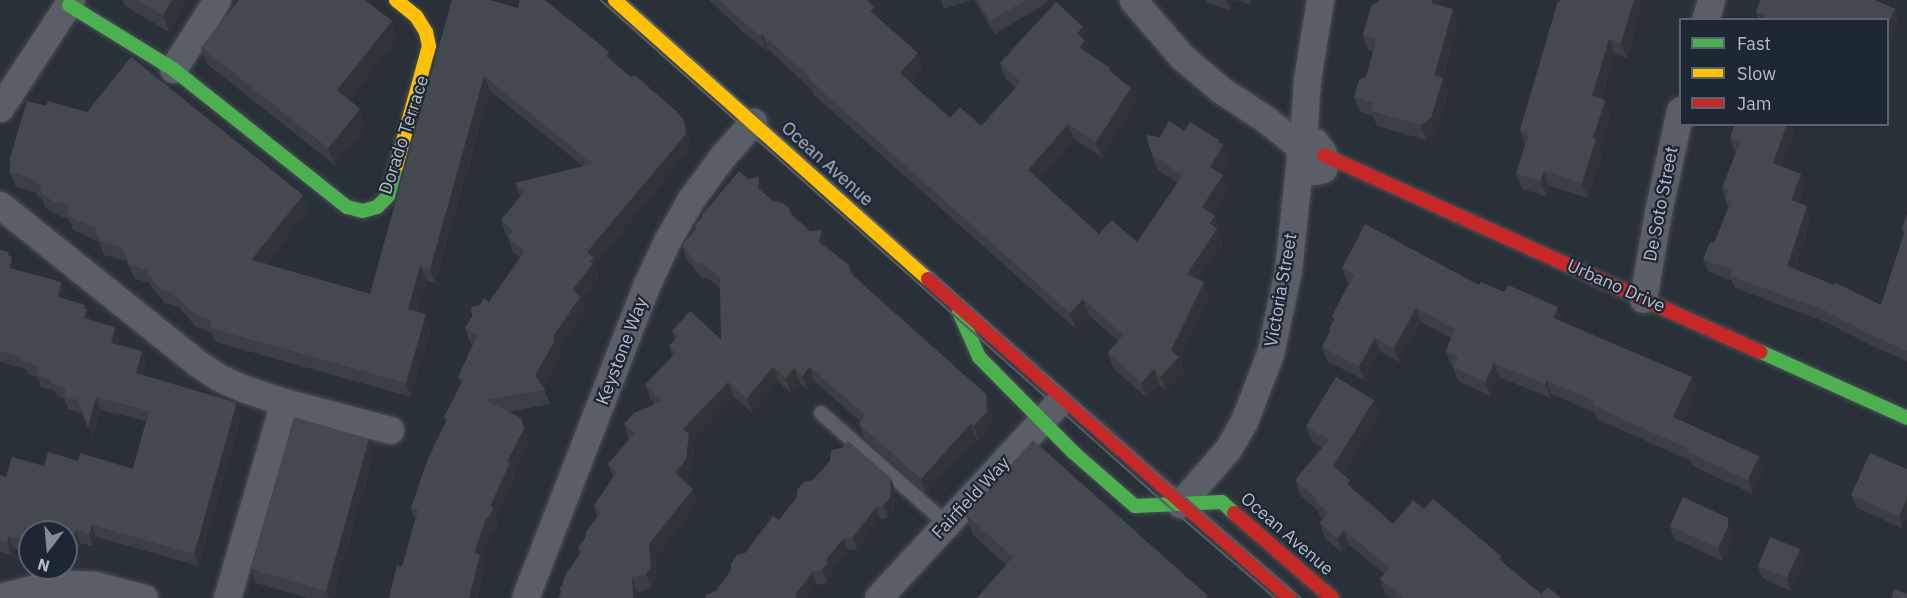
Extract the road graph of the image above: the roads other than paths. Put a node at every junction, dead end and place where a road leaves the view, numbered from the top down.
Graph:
1 (217, 0) edge
2 (396, 0) edge
3 (615, 0) edge
4 (1133, 0) edge
5 (1320, 0) edge
6 (1711, 0) edge
7 (70, 2) edge
8 (1706, 18) edge
9 (664, 27) dead end
10 (675, 53) junction
11 (173, 69) junction
12 (0, 108) edge
13 (1679, 115) edge
14 (753, 122) junction
15 (1307, 149) junction
16 (0, 205) edge
17 (1643, 299) junction
18 (954, 302) junction
19 (1063, 398) junction
20 (284, 402) junction
21 (821, 413) dead end
22 (1907, 418) edge
23 (1042, 420) junction
24 (390, 430) dead end
25 (1180, 504) junction
26 (946, 524) junction
27 (1284, 596) edge
28 (0, 597) edge
29 (144, 598) edge
30 (227, 598) edge
31 (525, 598) edge
32 (878, 598) edge
33 (1332, 598) edge

1 - 11 street
2 - 11 main road, Dorado Terrace
3 - 10 main road, Ocean Avenue
4 - 15 street, Urbano Drive
5 - 15 street, Victoria Street
6 - 8 street
7 - 11 main road, Dorado Terrace
7 - 12 street, Dorado Terrace
9 - 10 main road, Ocean Avenue
10 - 14 main road, Ocean Avenue
13 - 17 street, De Soto Street
14 - 18 main road, Ocean Avenue
14 - 31 street, Keystone Way
15 - 17 main road, Urbano Drive
15 - 25 street, Victoria Street
16 - 20 street
17 - 22 main road, Urbano Drive
18 - 19 main road, Ocean Avenue
18 - 23 main road, Ocean Avenue
19 - 23 street, Fairfield Way
19 - 25 main road, Ocean Avenue
20 - 24 street
20 - 30 street
21 - 26 lane
23 - 25 main road, Ocean Avenue
23 - 26 street, Fairfield Way
25 - 27 main road, Ocean Avenue
25 - 33 main road, Ocean Avenue
26 - 32 street, Fairfield Way
28 - 29 street

